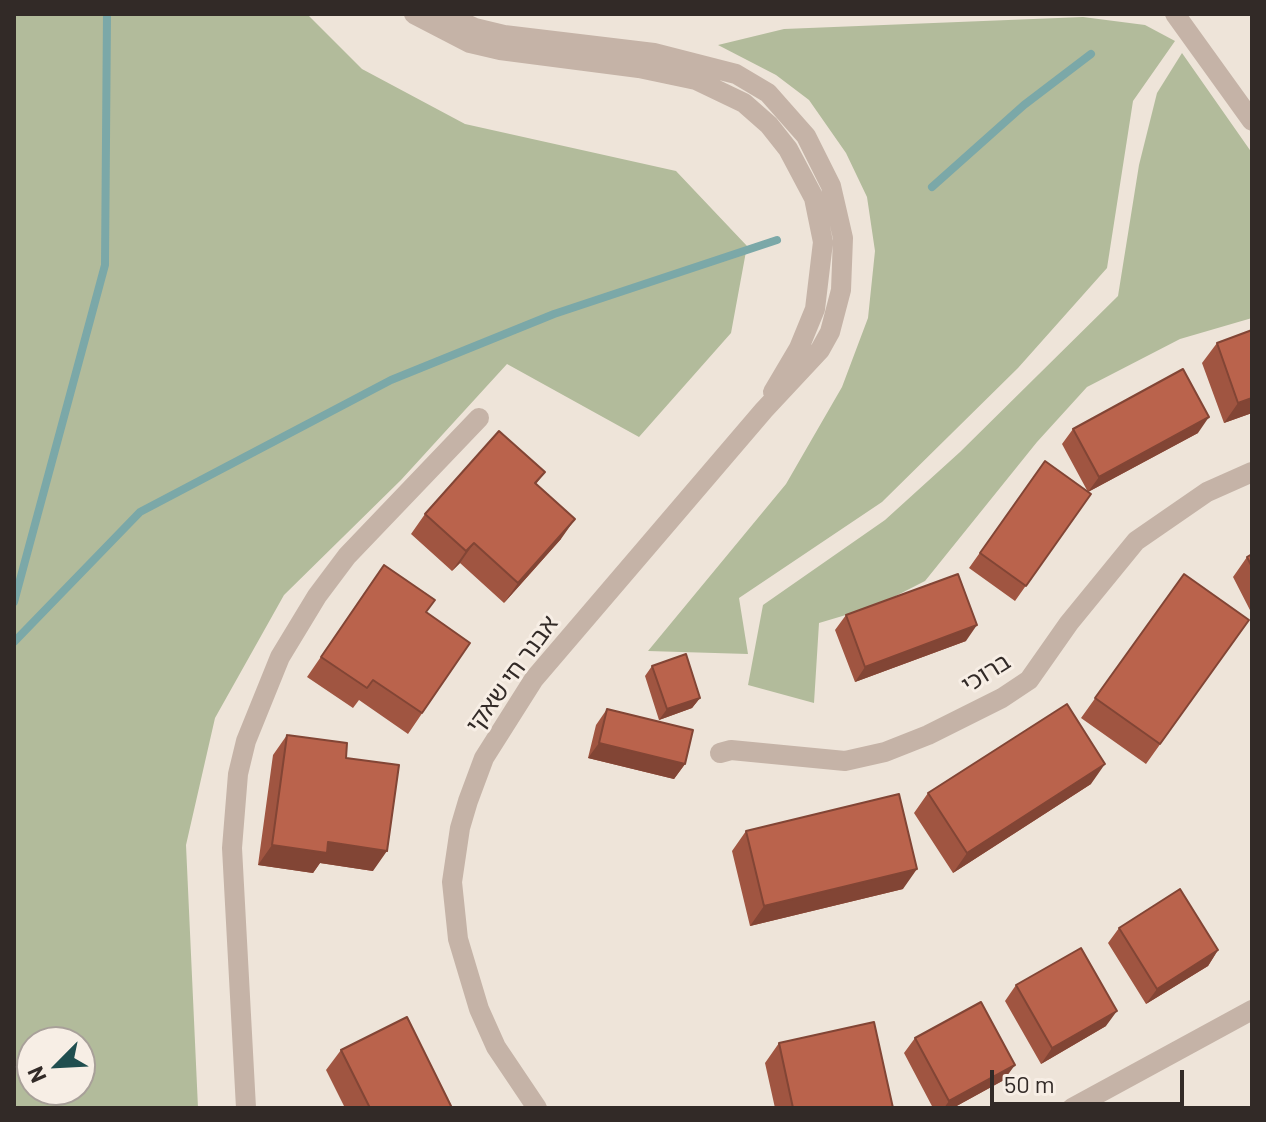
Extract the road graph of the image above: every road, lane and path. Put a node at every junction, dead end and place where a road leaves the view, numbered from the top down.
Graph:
1 (414, 14) edge
2 (445, 14) edge
3 (1175, 14) edge
4 (1252, 121) edge
5 (764, 410) junction
6 (479, 418) dead end
7 (1252, 472) edge
8 (720, 753) dead end
9 (1252, 1010) edge
10 (246, 1108) edge
11 (537, 1108) edge
12 (1072, 1108) edge

1 - 5 street, אבנר חי שאקי
2 - 5 street, אבנר חי שאקי
3 - 4 street
5 - 11 street, אבנר חי שאקי
6 - 10 street
7 - 8 street, ברוכי
9 - 12 street

